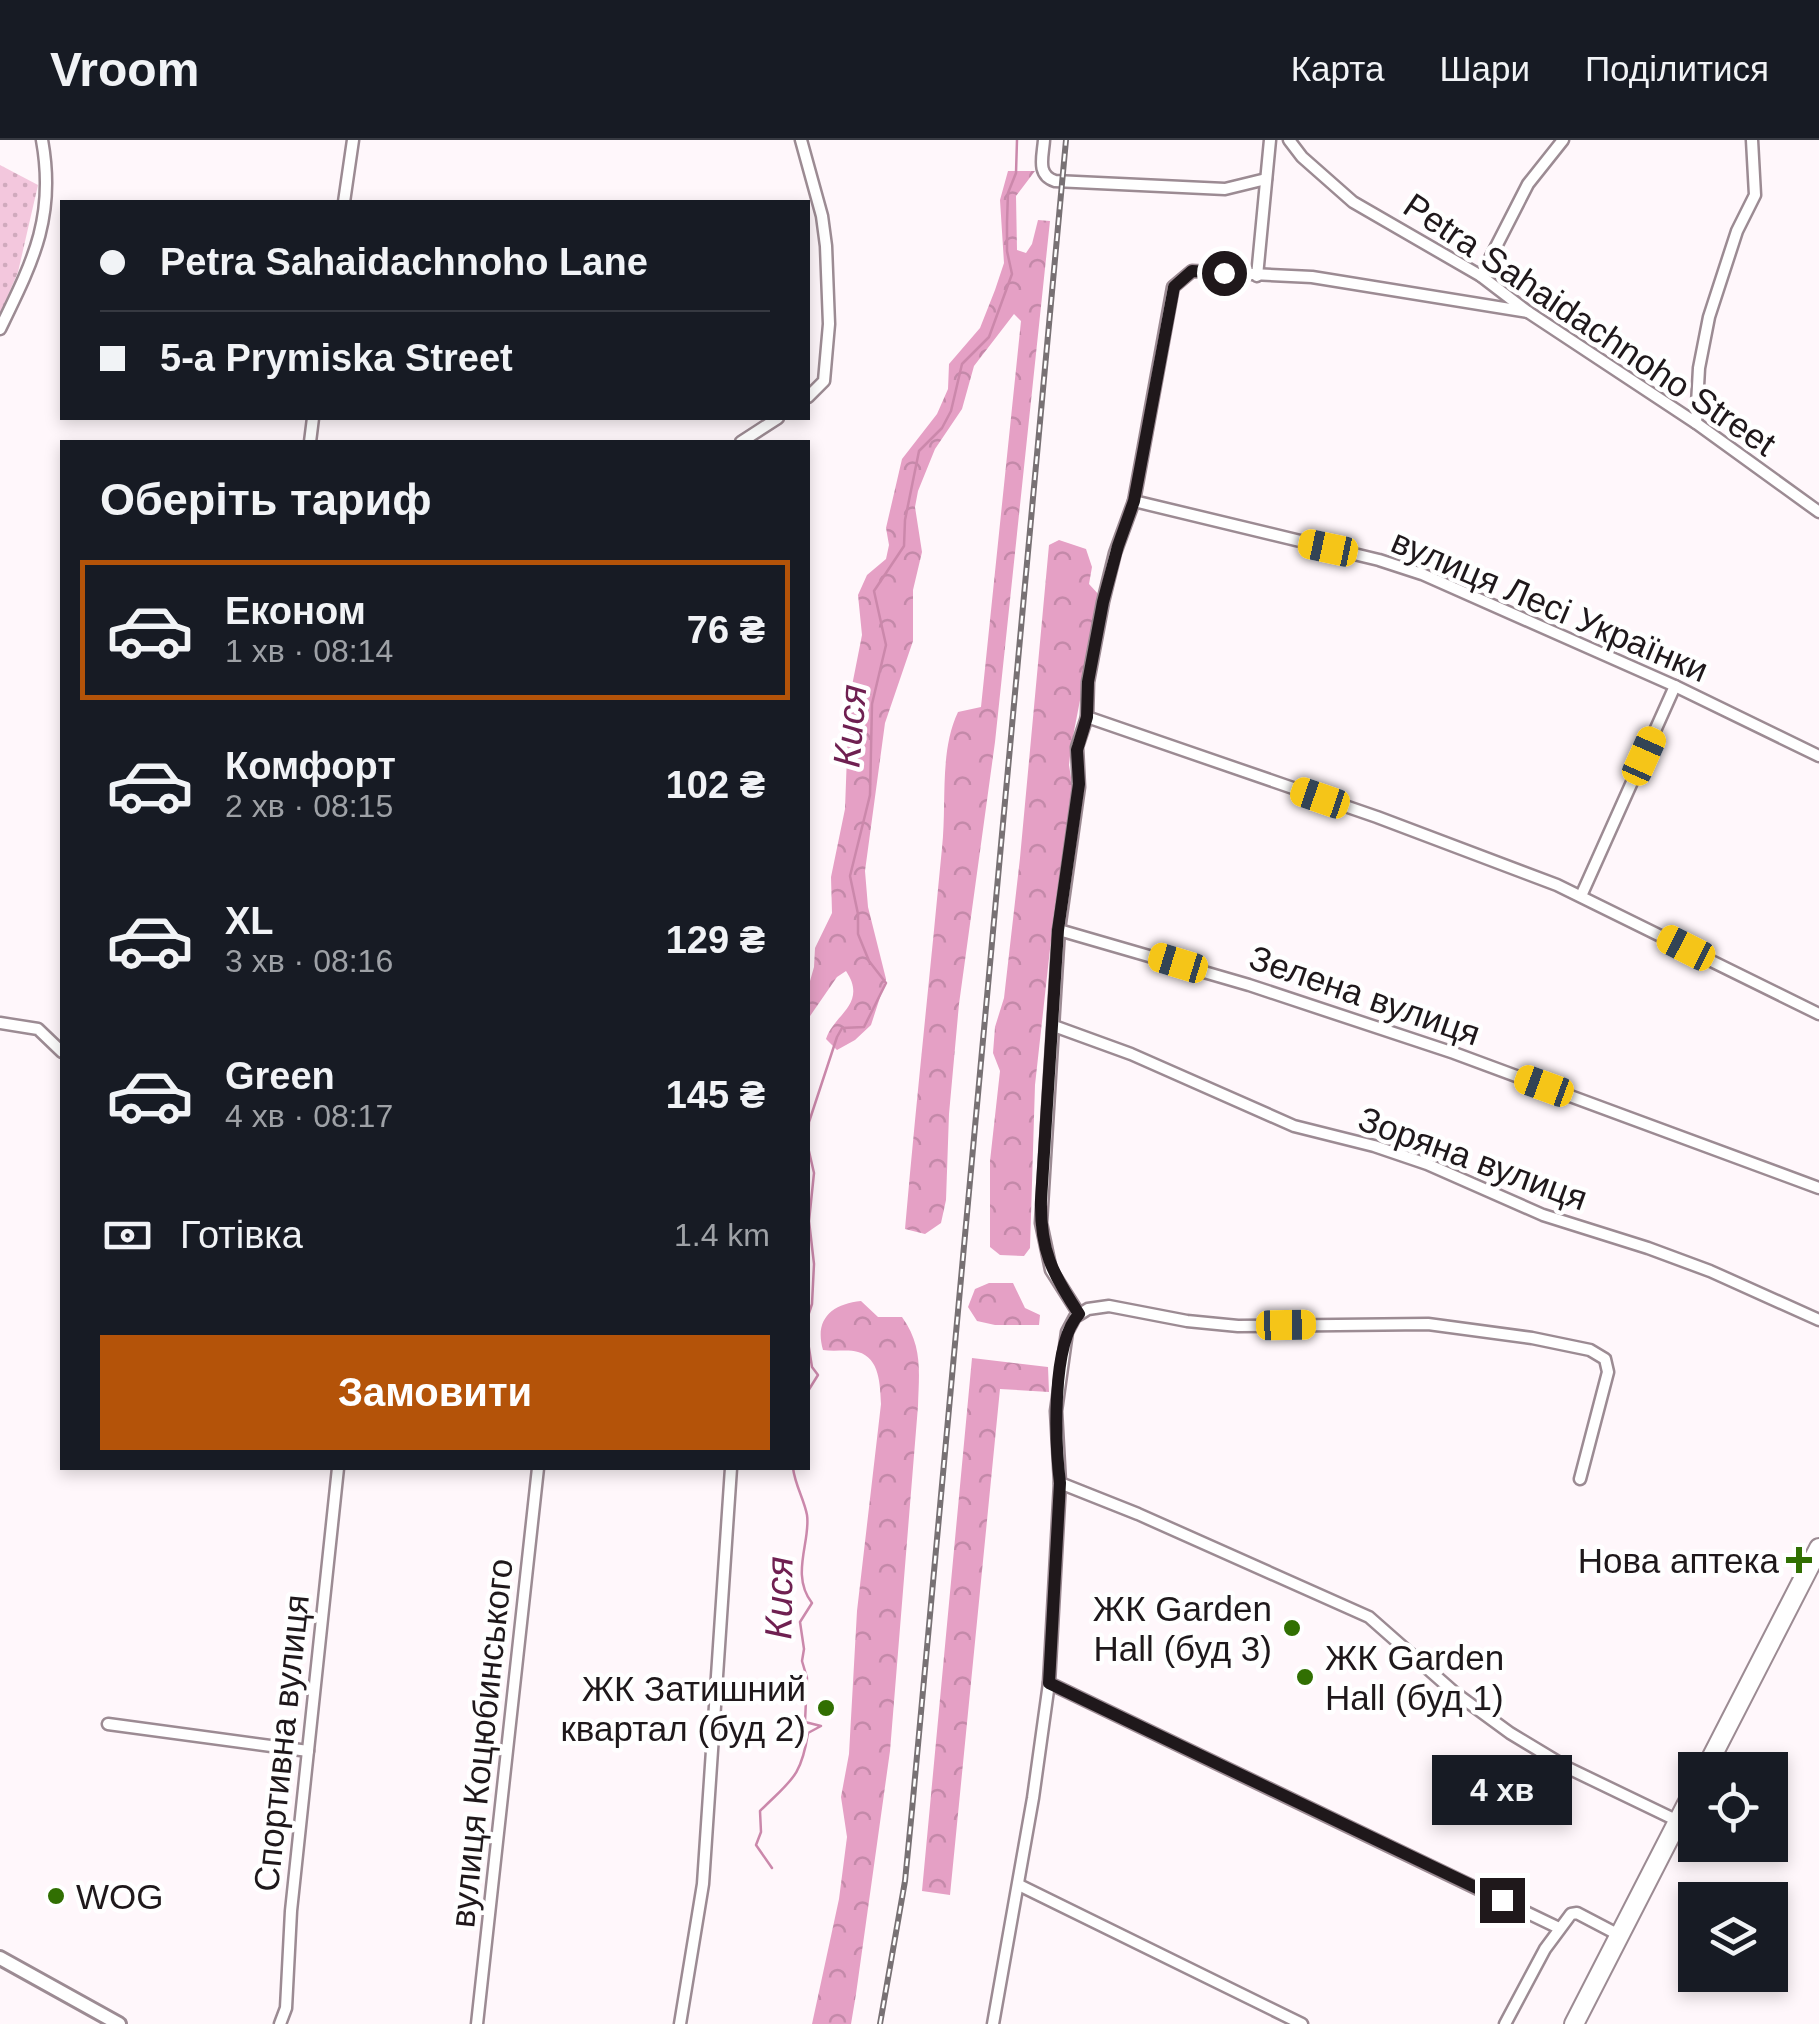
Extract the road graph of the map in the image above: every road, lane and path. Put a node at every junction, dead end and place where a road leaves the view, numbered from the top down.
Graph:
1 (42, 140) edge
2 (353, 140) edge
3 (800, 140) edge
4 (1044, 140) edge
5 (1270, 140) edge
6 (1288, 140) edge
7 (1562, 140) edge
8 (1752, 140) edge
9 (1266, 179) junction
10 (344, 200) edge
11 (1257, 276) junction
12 (1481, 276) junction
13 (1528, 312) junction
14 (0, 329) edge
15 (810, 394) edge
16 (775, 420) edge
17 (1696, 422) junction
18 (744, 440) edge
19 (1134, 501) junction
20 (1819, 512) edge
21 (1675, 686) junction
22 (1087, 717) junction
23 (1819, 756) edge
24 (1582, 896) junction
25 (1058, 930) junction
26 (1819, 1014) edge
27 (0, 1023) edge
28 (1054, 1026) junction
29 (60, 1050) edge
30 (1819, 1188) edge
31 (1079, 1314) junction
32 (1819, 1320) edge
33 (338, 1470) edge
34 (538, 1470) edge
35 (731, 1470) edge
36 (1580, 1480) dead end
37 (1060, 1483) junction
38 (1819, 1548) edge
39 (1049, 1683) junction
40 (108, 1724) dead end
41 (308, 1751) junction
42 (1714, 1752) edge
43 (1678, 1822) joint
44 (1018, 1885) junction
45 (1560, 1928) junction
46 (1619, 1936) junction
47 (0, 1958) edge
48 (119, 2024) edge
49 (280, 2024) edge
50 (477, 2024) edge
51 (680, 2024) edge
52 (993, 2024) edge
53 (1302, 2024) edge
54 (1506, 2024) edge
55 (1574, 2024) edge

1 - 14 street
2 - 10 street
3 - 15 street
4 - 9 street
5 - 9 street
6 - 12 street, Petra Sahaidachnoho Street
7 - 12 street
8 - 17 street
9 - 11 street
11 - 13 street
11 - 19 street
12 - 13 street, Petra Sahaidachnoho Street
13 - 17 street, Petra Sahaidachnoho Street
16 - 18 street
17 - 20 street, Petra Sahaidachnoho Street
19 - 21 street, вулиця Лесі Українки
19 - 22 street
21 - 23 street, вулиця Лесі Українки
21 - 24 street
22 - 24 street
22 - 25 street
24 - 26 street
25 - 28 street
25 - 30 street, Зелена вулиця
27 - 29 street
28 - 31 street
28 - 32 street, Зоряна вулиця
31 - 36 street
31 - 37 street
33 - 41 street, Спортивна вулиця
34 - 50 street, вулиця Коцюбинського
35 - 51 street
37 - 39 street
37 - 43 street
38 - 42 main road
39 - 44 street
39 - 45 street
40 - 41 street
41 - 49 street, Спортивна вулиця
43 - 46 main road
44 - 52 street
44 - 53 street
45 - 46 street
45 - 54 street
46 - 55 main road
47 - 48 street

